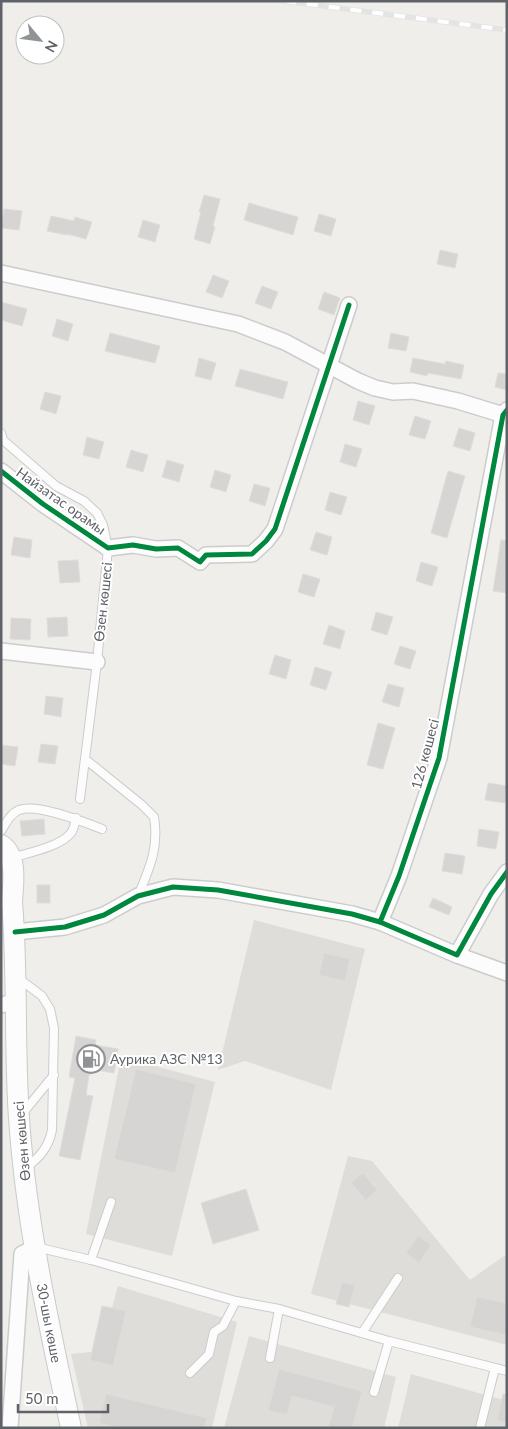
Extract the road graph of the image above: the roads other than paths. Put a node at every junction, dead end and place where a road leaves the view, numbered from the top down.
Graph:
1 (1, 273) edge
2 (349, 305) dead end
3 (328, 366) junction
4 (505, 413) edge
5 (1, 433) edge
6 (1, 471) edge
7 (108, 548) junction
8 (1, 651) edge
9 (97, 662) junction
10 (85, 759) junction
11 (80, 799) dead end
12 (76, 818) junction
13 (102, 829) dead end
14 (4, 845) edge
15 (507, 872) edge
16 (138, 896) junction
17 (380, 922) junction
18 (15, 932) junction
19 (457, 955) junction
20 (507, 973) edge
21 (15, 976) junction
22 (8, 1003) edge
23 (54, 1075) junction
24 (19, 1118) junction
25 (24, 1168) junction
26 (111, 1202) dead end
27 (36, 1247) junction
28 (91, 1260) junction
29 (398, 1278) dead end
30 (236, 1301) junction
31 (278, 1309) junction
32 (362, 1333) junction
33 (388, 1341) junction
34 (270, 1358) dead end
35 (494, 1368) junction
36 (507, 1372) edge
37 (190, 1373) dead end
38 (374, 1392) dead end
39 (7, 1418) edge
40 (71, 1428) edge
41 (480, 1428) edge

1 - 3 street
2 - 3 street
3 - 4 street
3 - 7 street
4 - 17 street, 126 көшесі
5 - 7 lane, Өзен көшесі
6 - 7 street, Найзатас орамы
7 - 9 lane, Өзен көшесі
8 - 9 street
9 - 10 lane, Өзен көшесі
10 - 11 lane, Өзен көшесі
10 - 16 lane
12 - 13 lane
12 - 14 lane
12 - 14 lane
14 - 18 main road, Өзен көшесі
15 - 19 street
16 - 17 street
16 - 18 street
17 - 19 street
18 - 21 main road, Өзен көшесі
19 - 20 street
21 - 22 main road, Өзен көшесі
21 - 23 lane
22 - 24 main road, Өзен көшесі
23 - 24 lane
23 - 25 lane
24 - 25 main road, Өзен көшесі
25 - 27 main road, Өзен көшесі
26 - 28 lane
27 - 28 lane
27 - 39 street
27 - 40 main road, 30-шы көше
28 - 30 lane
29 - 32 lane
30 - 31 lane
30 - 37 lane
31 - 32 lane
31 - 34 lane
32 - 33 lane
33 - 35 lane
33 - 38 lane
35 - 36 lane
35 - 41 lane

